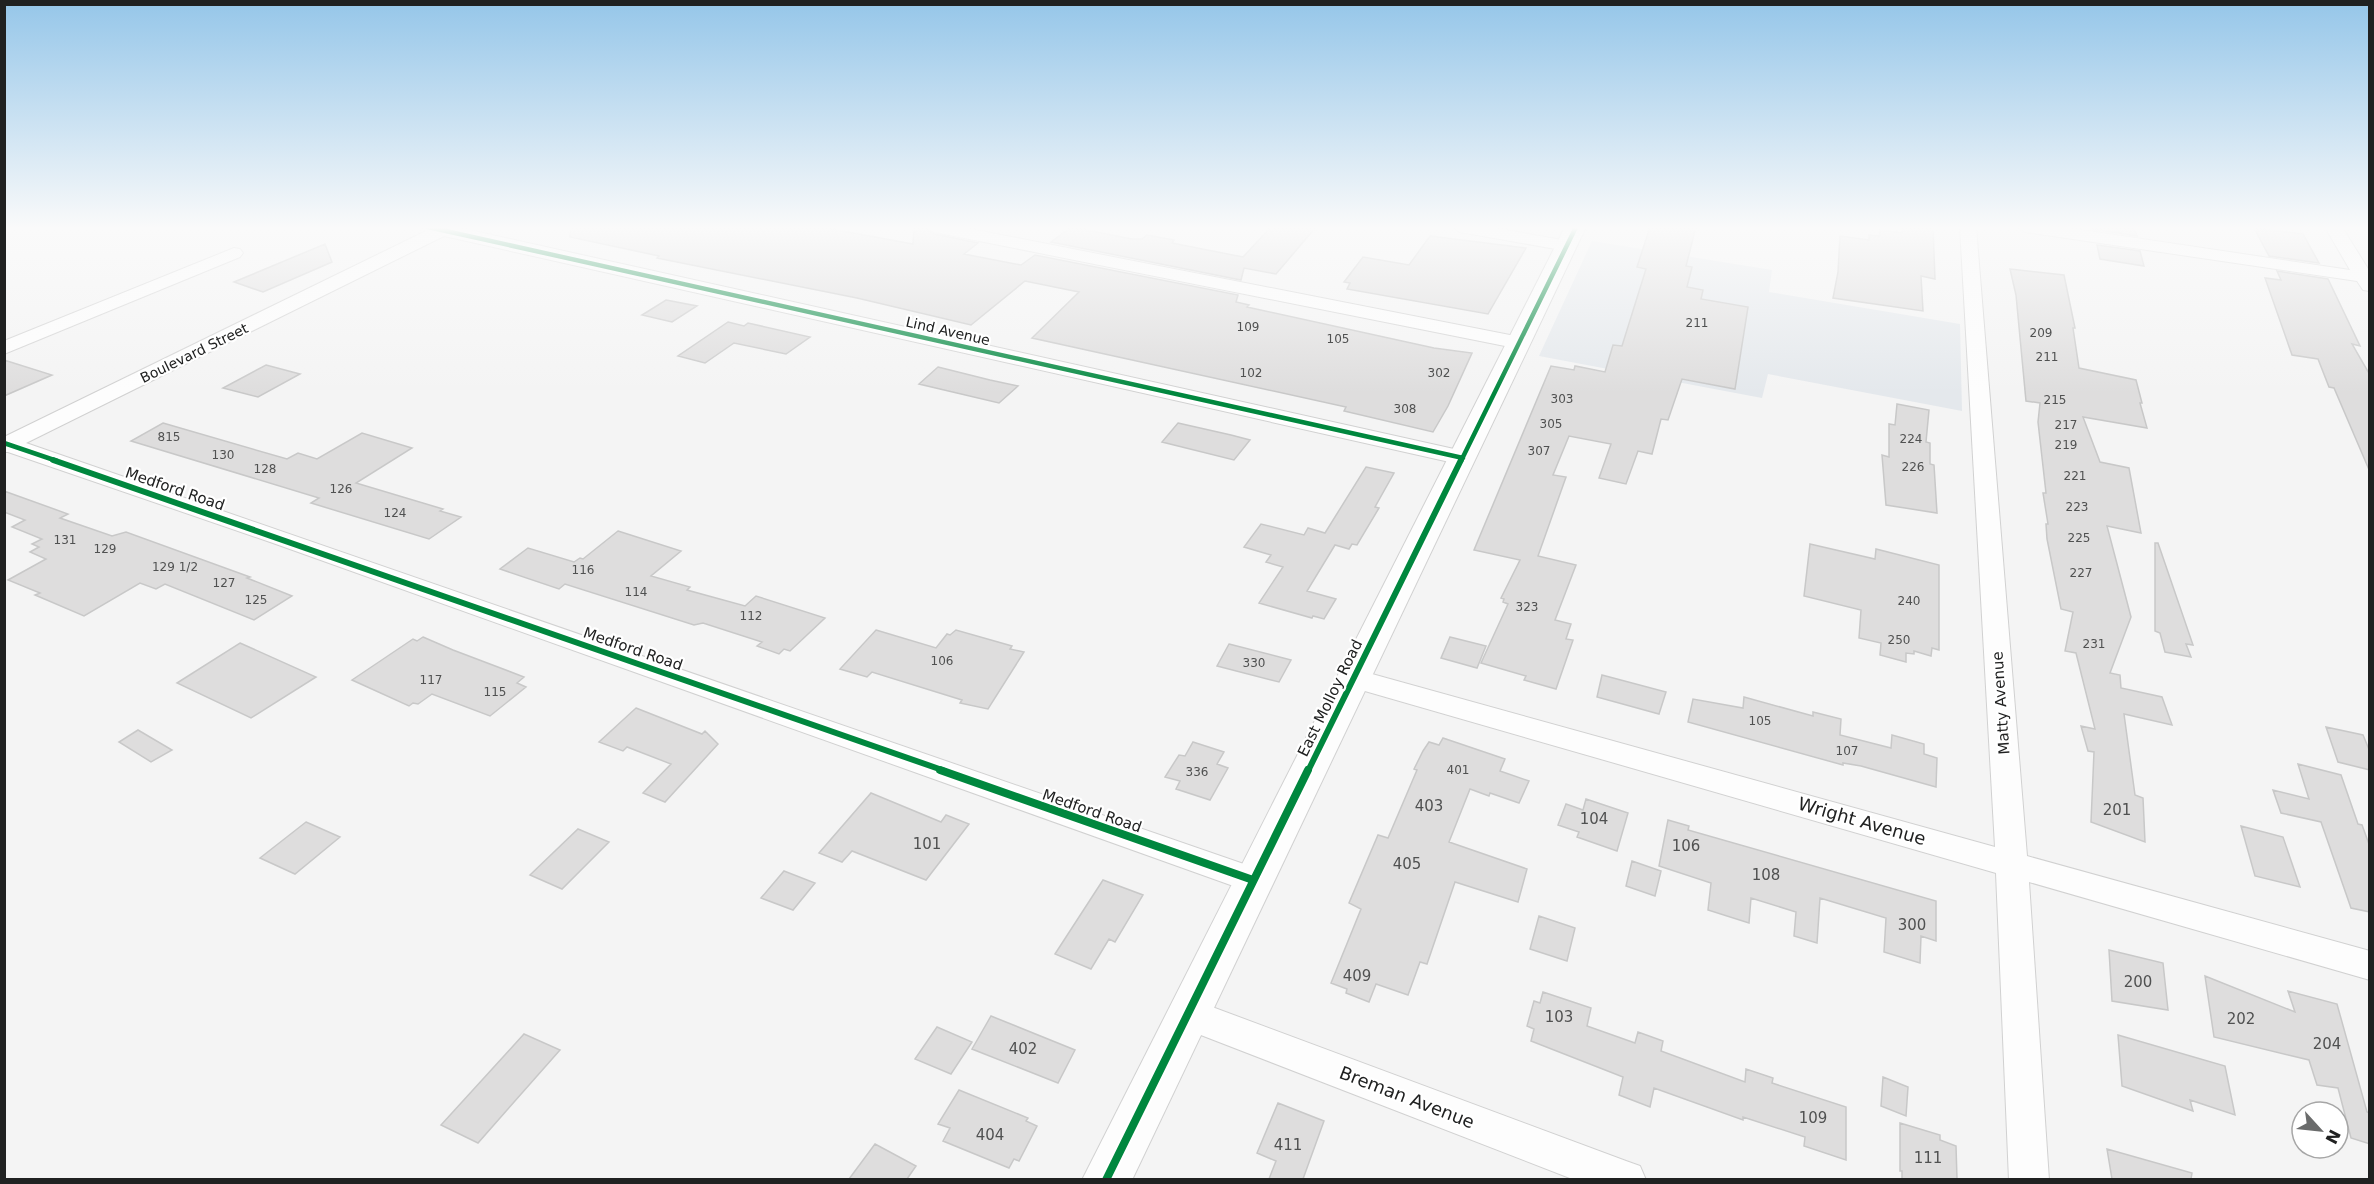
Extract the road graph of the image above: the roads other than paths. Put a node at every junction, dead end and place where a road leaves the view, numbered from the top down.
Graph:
1 (162, 282) edge
2 (331, 282) edge
3 (679, 282) edge
4 (1213, 282) edge
5 (1550, 282) edge
6 (1972, 282) edge
7 (1520, 343) junction
8 (4, 348) edge
9 (6, 445) edge
10 (1463, 459) junction
11 (1354, 678) junction
12 (2012, 865) junction
13 (1253, 880) junction
14 (2370, 966) edge
15 (1188, 1014) junction
16 (1106, 1179) edge
17 (1626, 1179) edge
18 (2029, 1179) edge

1 - 8 street
2 - 9 street, Boulevard Street
3 - 10 street, Lind Avenue
4 - 7 street
5 - 7 street, East Molloy Road
6 - 12 street, Matty Avenue
7 - 10 street, East Molloy Road
9 - 13 street, Medford Road
10 - 11 street, East Molloy Road
11 - 12 street, Wright Avenue
11 - 13 street, East Molloy Road
12 - 14 street, Wright Avenue
12 - 18 street, Matty Avenue
13 - 15 street, East Molloy Road
15 - 16 street, East Molloy Road
15 - 17 street, Breman Avenue

